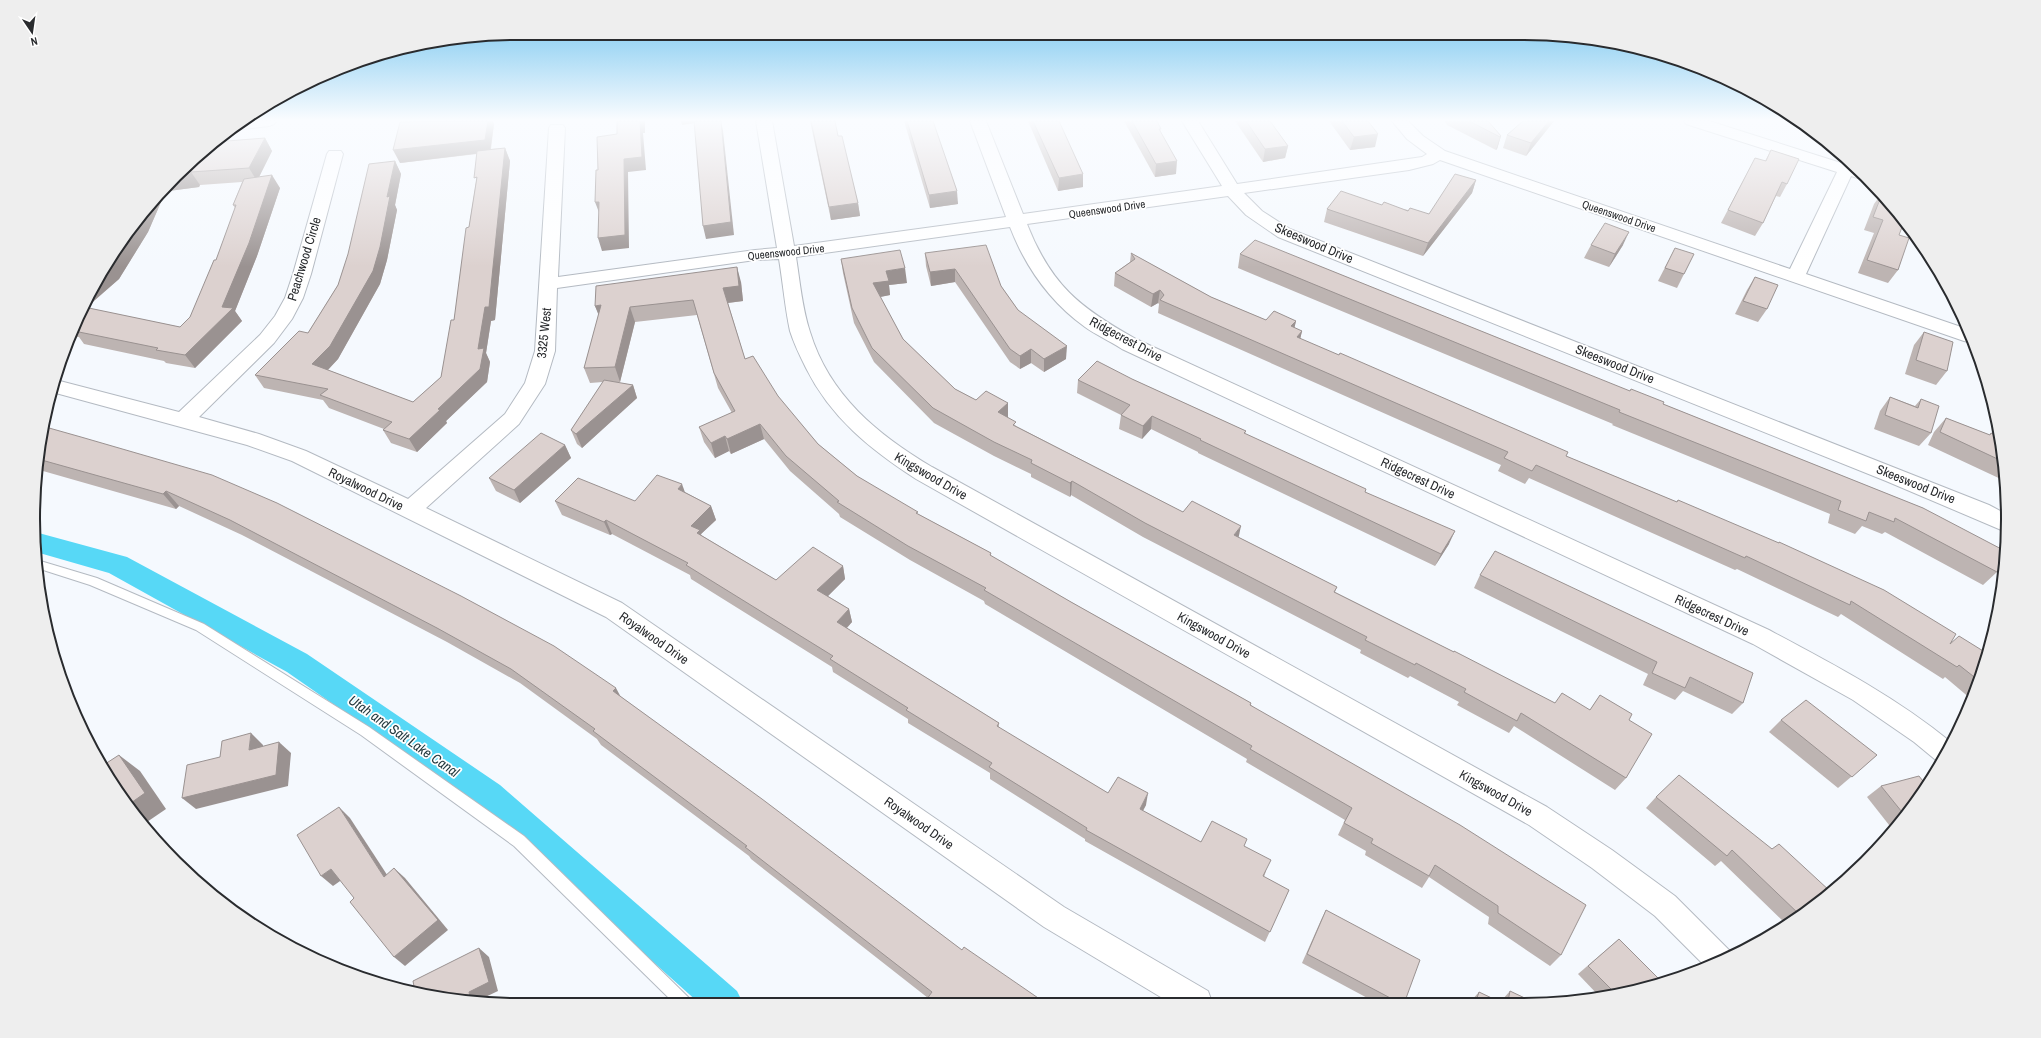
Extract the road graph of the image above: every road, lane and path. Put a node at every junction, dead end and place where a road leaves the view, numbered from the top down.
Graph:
1 (331, 169) edge
2 (555, 169) edge
3 (772, 169) edge
4 (997, 169) edge
5 (1220, 169) edge
6 (1378, 169) edge
7 (1484, 169) edge
8 (1851, 171) edge
9 (1233, 190) junction
10 (1018, 222) junction
11 (786, 253) junction
12 (1796, 276) junction
13 (548, 284) junction
14 (1965, 335) edge
15 (58, 387) edge
16 (184, 420) junction
17 (410, 510) junction
18 (2001, 521) edge
19 (42, 566) edge
20 (1942, 749) edge
21 (1716, 957) edge
22 (679, 998) edge
23 (1190, 998) edge

1 - 16 street, Peachwood Circle
2 - 13 street, 3325 West
3 - 11 street, Kingswood Drive
4 - 10 street, Ridgecrest Drive
5 - 9 street, Skeeswood Drive
6 - 9 street, Queenswood Drive
7 - 12 street, Queenswood Drive
8 - 12 street
9 - 10 street, Queenswood Drive
9 - 18 street, Skeeswood Drive
10 - 11 street, Queenswood Drive
10 - 20 street, Ridgecrest Drive
11 - 13 street, Queenswood Drive
11 - 21 street, Kingswood Drive
12 - 14 street, Queenswood Drive
13 - 17 street, 3325 West
15 - 16 street, Royalwood Drive
16 - 17 street, Royalwood Drive
17 - 23 street, Royalwood Drive
19 - 22 lane

